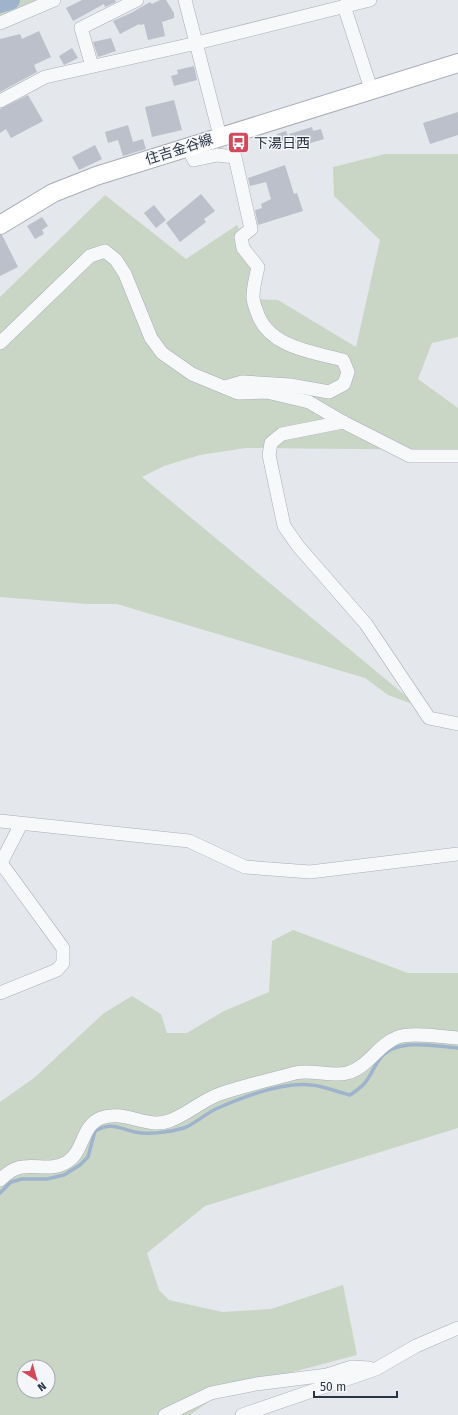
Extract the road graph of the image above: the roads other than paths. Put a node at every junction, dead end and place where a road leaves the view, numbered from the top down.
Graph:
1 (54, 0) edge
2 (137, 0) edge
3 (185, 0) edge
4 (370, 0) edge
5 (344, 6) junction
6 (0, 23) edge
7 (197, 43) junction
8 (458, 63) edge
9 (92, 66) junction
10 (371, 89) junction
11 (0, 101) edge
12 (220, 136) junction
13 (187, 146) junction
14 (0, 224) edge
15 (0, 343) edge
16 (225, 387) junction
17 (343, 422) junction
18 (458, 456) edge
19 (458, 724) edge
20 (0, 821) edge
21 (21, 824) junction
22 (458, 854) edge
23 (0, 993) edge
24 (458, 1038) edge
25 (0, 1180) edge
26 (457, 1329) edge
27 (376, 1369) junction
28 (165, 1415) edge
29 (242, 1415) edge

1 - 6 street
2 - 9 street
3 - 7 street
4 - 5 street
5 - 7 street
5 - 10 street
7 - 9 street
7 - 12 street
8 - 10 main road, 住吉金谷線
9 - 11 street
10 - 12 main road, 住吉金谷線
12 - 13 main road, 住吉金谷線
13 - 14 main road, 住吉金谷線
13 - 16 street
15 - 16 street
16 - 17 street
17 - 18 street
17 - 19 street
20 - 21 street
21 - 22 street
21 - 23 street
24 - 25 street
26 - 27 street
27 - 28 street
27 - 29 street

